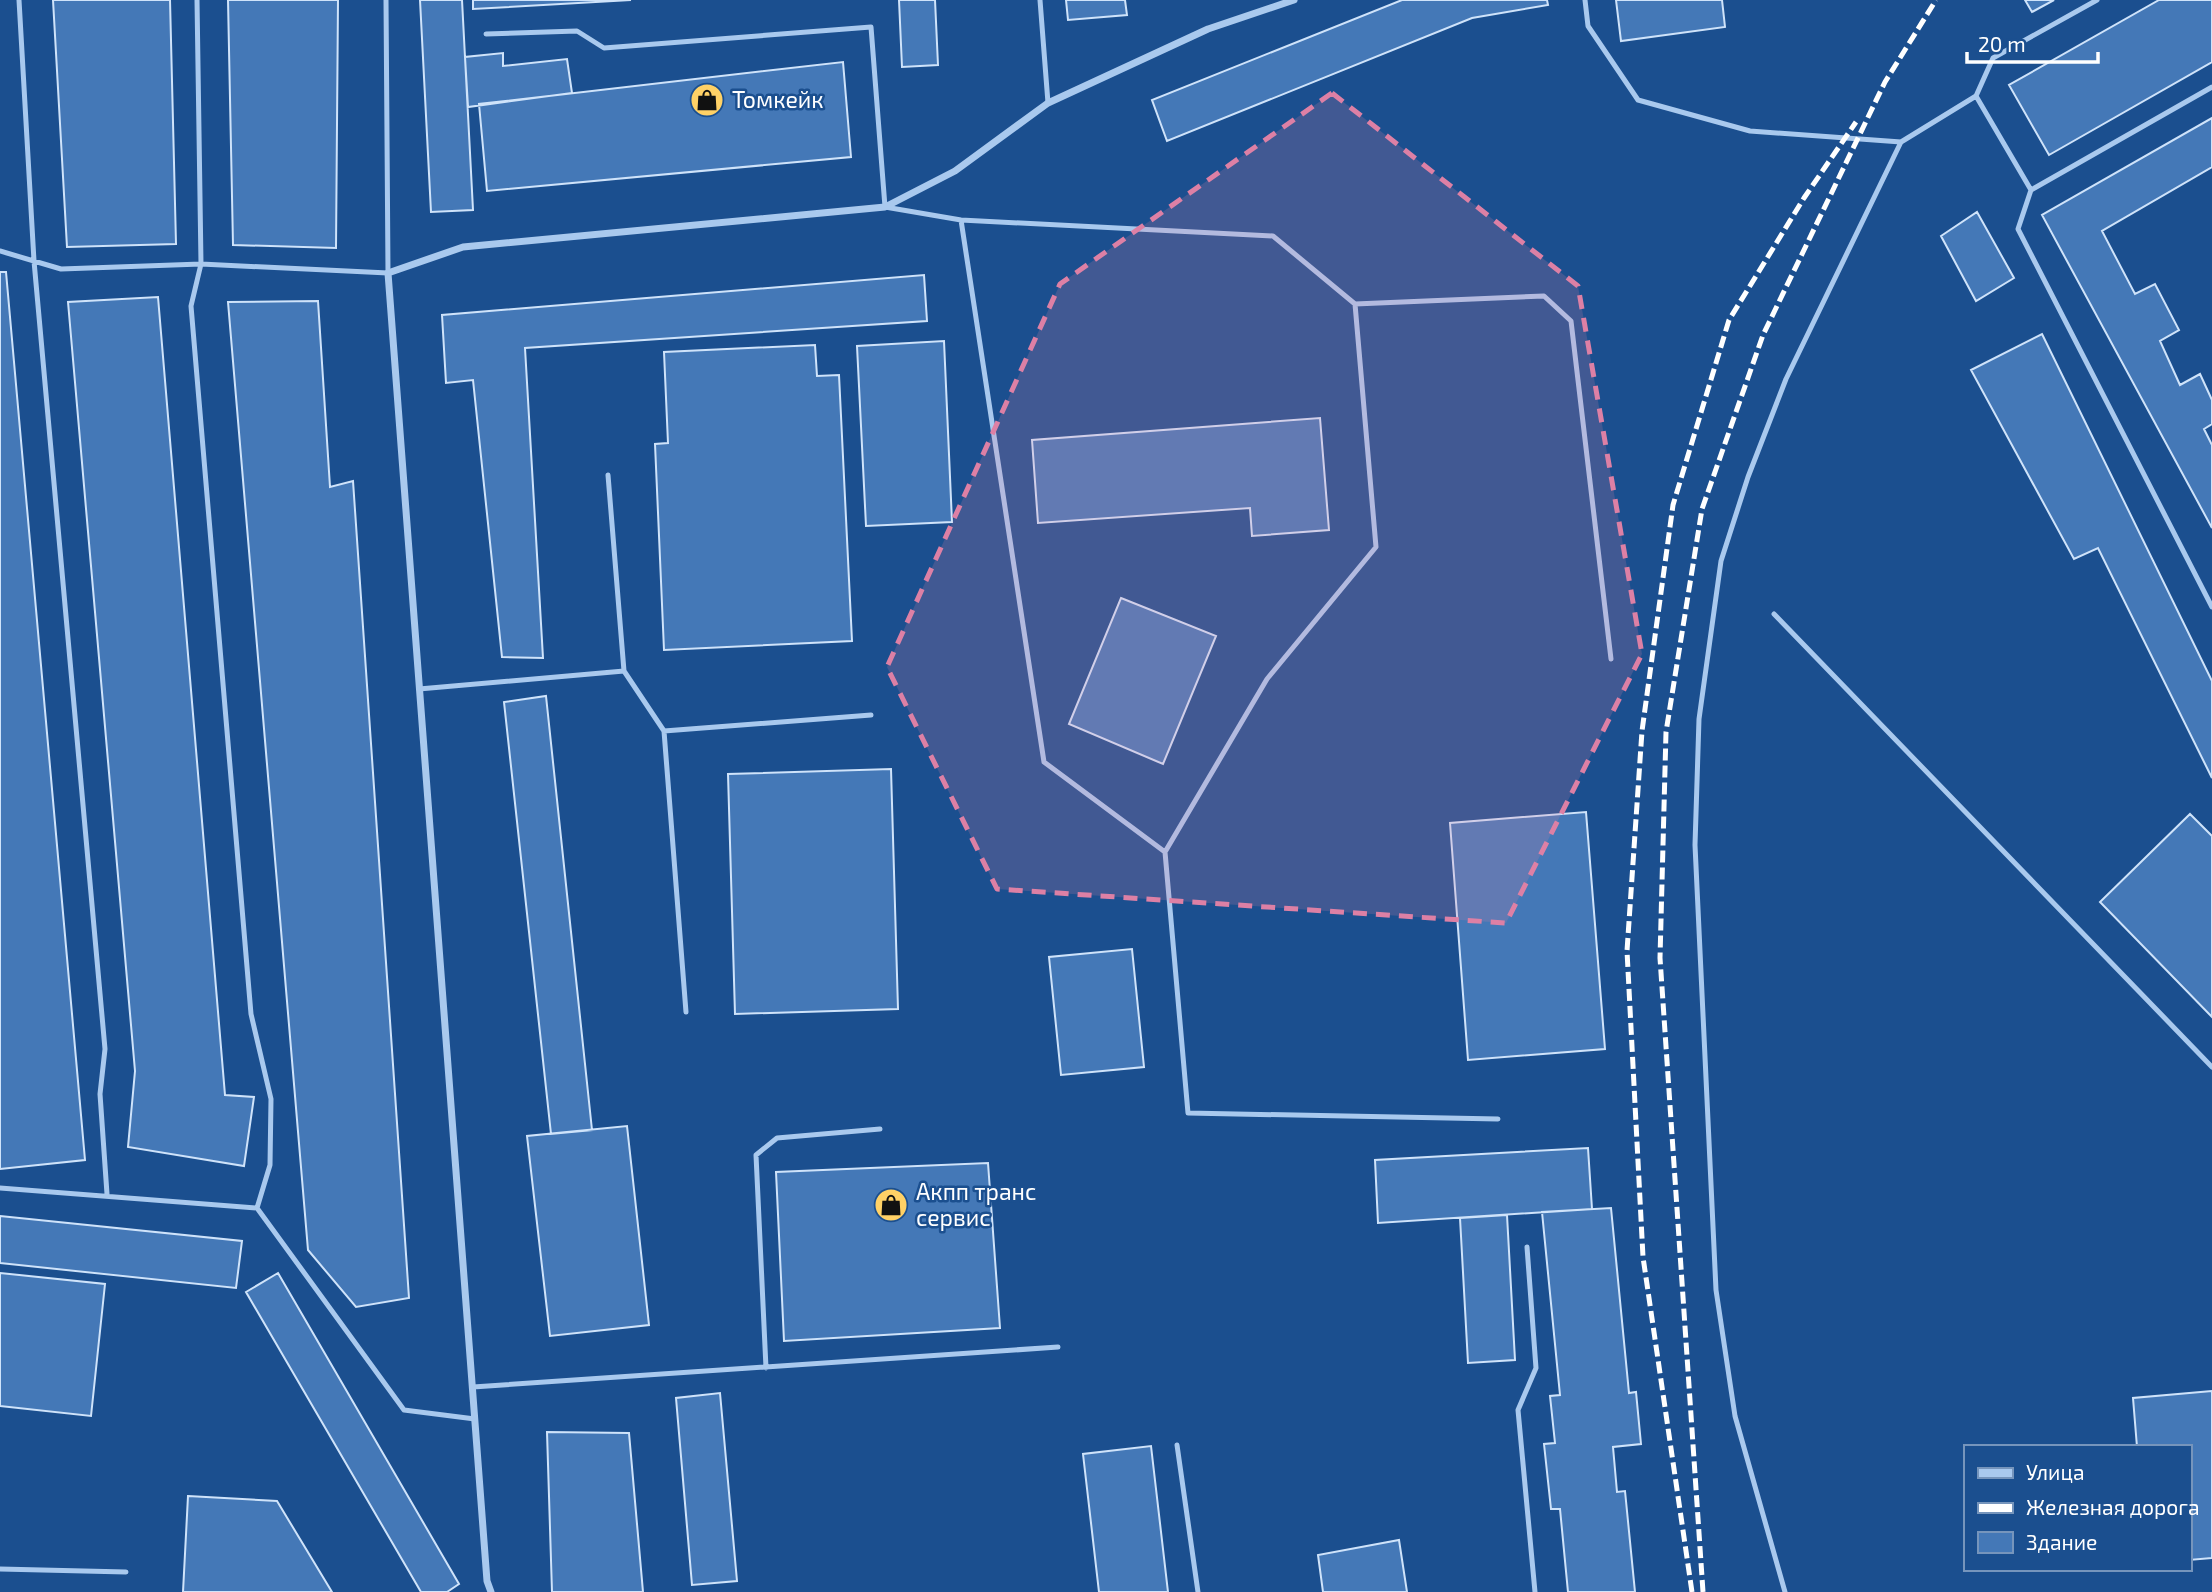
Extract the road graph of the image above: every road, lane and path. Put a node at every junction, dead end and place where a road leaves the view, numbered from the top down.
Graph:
1 (19, 0) edge
2 (197, 0) edge
3 (386, 0) edge
4 (1040, 0) edge
5 (1294, 0) edge
6 (1585, 0) edge
7 (2097, 0) edge
8 (486, 34) dead end
9 (2212, 88) edge
10 (1976, 96) junction
11 (1048, 103) junction
12 (1901, 142) junction
13 (2031, 190) junction
14 (885, 207) junction
15 (961, 220) junction
16 (0, 251) edge
17 (34, 261) junction
18 (201, 264) junction
19 (388, 273) junction
20 (1355, 304) junction
21 (608, 475) dead end
22 (2212, 607) edge
23 (1774, 614) dead end
24 (1611, 659) dead end
25 (624, 671) junction
26 (419, 689) junction
27 (871, 715) dead end
28 (664, 731) junction
29 (1165, 852) junction
30 (686, 1012) dead end
31 (2212, 1067) edge
32 (1498, 1119) dead end
33 (880, 1129) dead end
34 (0, 1188) edge
35 (107, 1194) junction
36 (257, 1208) junction
37 (1527, 1247) dead end
38 (1058, 1348) dead end
39 (766, 1368) junction
40 (473, 1387) junction
41 (475, 1419) junction
42 (1177, 1445) dead end
43 (0, 1569) edge
44 (126, 1572) dead end
45 (491, 1592) edge
46 (1198, 1592) edge
47 (1535, 1592) edge
48 (1785, 1592) edge

1 - 17 lane
2 - 18 lane
3 - 19 lane
4 - 11 lane
5 - 11 street
6 - 12 lane
7 - 10 lane
8 - 14 lane
9 - 13 lane
10 - 12 lane
10 - 13 lane
11 - 14 street
12 - 48 lane
13 - 22 lane
14 - 15 lane
14 - 19 street
15 - 20 lane
15 - 29 lane
16 - 17 lane
17 - 18 lane
17 - 35 lane
18 - 19 lane
18 - 36 lane
19 - 26 street
20 - 24 lane
20 - 29 lane
21 - 25 lane
23 - 31 lane
25 - 26 lane
25 - 28 lane
26 - 40 street
27 - 28 lane
28 - 30 lane
29 - 32 lane
33 - 39 lane
34 - 35 lane
35 - 36 lane
36 - 41 lane
37 - 47 lane
38 - 39 lane
39 - 40 lane
40 - 41 street
41 - 45 street
42 - 46 lane
43 - 44 lane

